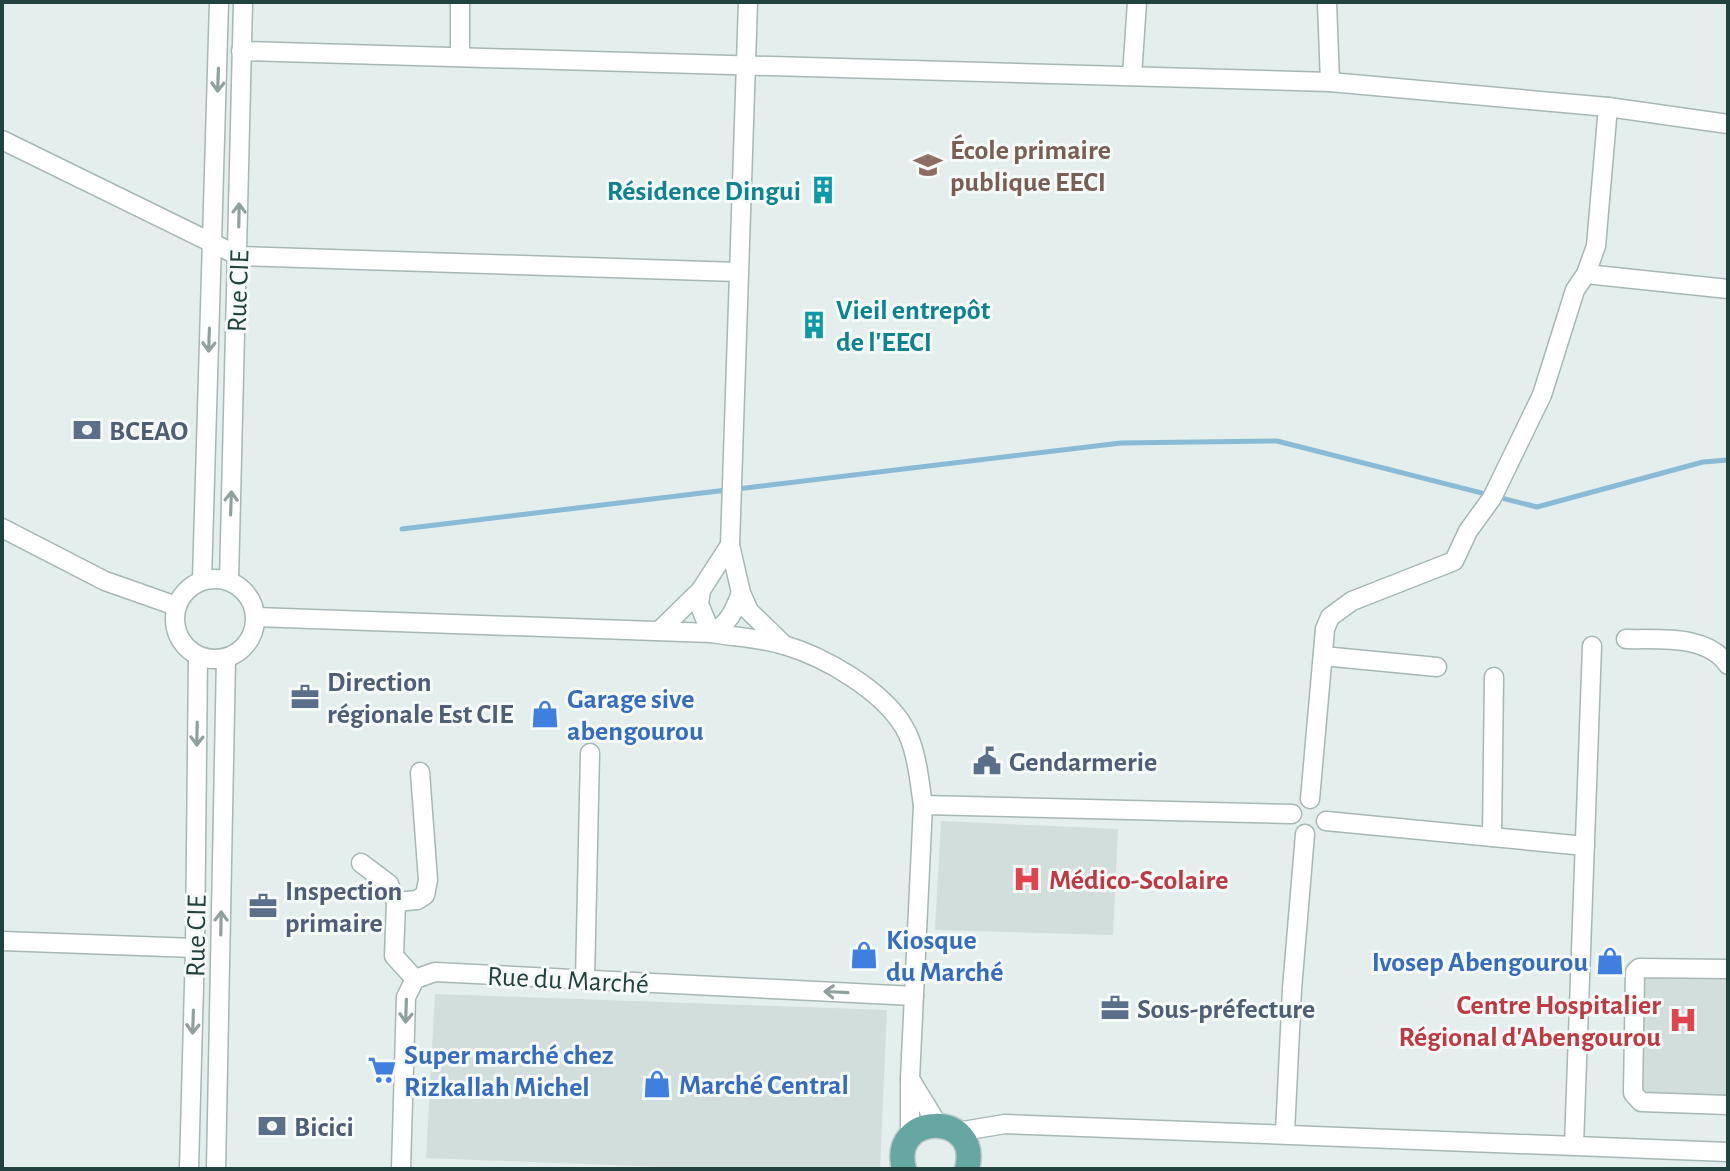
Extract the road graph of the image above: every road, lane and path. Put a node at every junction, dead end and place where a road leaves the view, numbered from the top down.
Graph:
1 (219, 2) edge
2 (243, 2) edge
3 (460, 2) edge
4 (748, 2) edge
5 (1137, 2) edge
6 (1327, 2) edge
7 (241, 51) junction
8 (460, 56) junction
9 (745, 65) junction
10 (1132, 76) junction
11 (1330, 82) junction
12 (1608, 107) junction
13 (1728, 124) edge
14 (2, 140) edge
15 (212, 245) junction
16 (239, 256) junction
17 (738, 272) junction
18 (1586, 274) junction
19 (1728, 289) edge
20 (6, 528) edge
21 (730, 545) junction
22 (202, 580) junction
23 (229, 581) junction
24 (701, 590) junction
25 (741, 593) junction
26 (176, 606) junction
27 (256, 617) junction
28 (659, 631) junction
29 (711, 633) junction
30 (1626, 639) dead end
31 (784, 645) junction
32 (1592, 646) dead end
33 (198, 656) junction
34 (1323, 656) junction
35 (226, 658) junction
36 (1728, 665) edge
37 (1437, 667) dead end
38 (1494, 677) dead end
39 (590, 753) dead end
40 (420, 772) dead end
41 (1310, 799) junction
42 (923, 805) junction
43 (1292, 814) junction
44 (1326, 821) junction
45 (1305, 834) junction
46 (1492, 837) junction
47 (1585, 846) junction
48 (361, 863) dead end
49 (396, 902) junction
50 (2, 941) edge
51 (195, 948) junction
52 (1728, 969) edge
53 (415, 979) junction
54 (585, 980) junction
55 (914, 996) junction
56 (910, 1079) junction
57 (1728, 1105) edge
58 (1285, 1133) junction
59 (910, 1137) junction
60 (958, 1143) edge
61 (1574, 1145) junction
62 (1728, 1152) edge
63 (189, 1169) edge
64 (216, 1169) edge
65 (401, 1169) edge
66 (904, 1169) edge

1 -> 15 street, Rue CIE
2 - 7 street, Rue CIE
3 - 8 street
4 - 9 street
5 - 10 street
6 - 11 street
7 - 8 street
16 -> 7 street, Rue CIE
8 - 9 street
9 - 10 street
9 - 17 street
10 - 11 street
11 - 12 street
12 - 13 street
12 - 18 street
14 - 15 street
15 - 16 street
15 -> 22 street, Rue CIE
16 - 17 street
23 -> 16 street, Rue CIE
17 - 21 street
18 - 19 street
18 - 34 street
20 - 26 street
21 - 24 street
21 - 25 street
22 - 23 street
22 - 26 street
23 - 27 street
24 - 28 street
24 - 29 street
25 - 29 street
25 - 31 street
26 - 33 street
27 - 28 street
27 - 35 street
28 - 29 street
29 - 31 street
30 - 36 street
31 - 42 street
32 - 47 street
33 - 35 street
33 -> 51 street, Rue CIE
34 - 37 street
34 - 41 street
64 -> 35 street, Rue CIE
38 - 46 street
39 - 54 street
40 - 49 street
41 - 43 street
41 - 44 street
42 - 43 street
42 - 55 street
43 - 45 street
44 - 45 street
44 - 46 street
45 - 58 street
46 - 47 street
47 - 61 street
48 - 49 street
49 - 53 street
50 - 51 street
51 -> 63 street, Rue CIE
52 - 57 street
53 - 54 street, Rue du Marché
53 -> 65 street
55 -> 54 street, Rue du Marché
55 - 56 street
56 - 59 street
56 - 60 street
58 - 60 street
58 - 61 street
59 - 60 main road
59 - 66 main road
61 - 62 street

